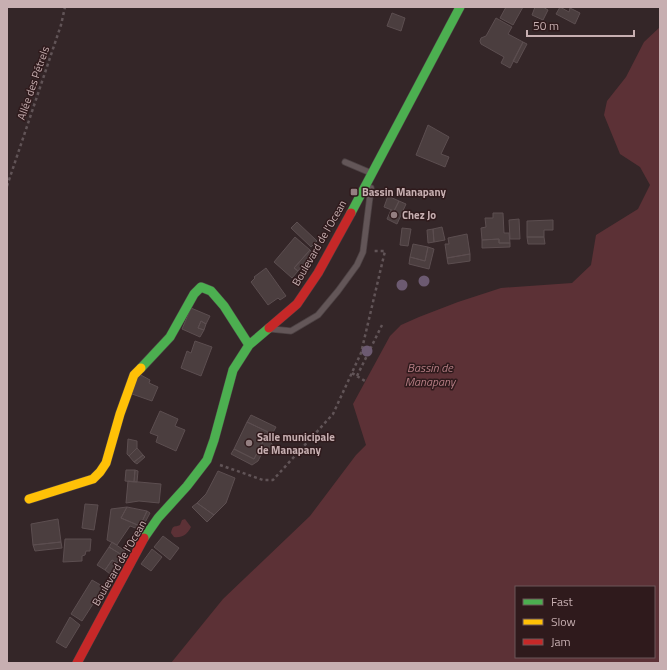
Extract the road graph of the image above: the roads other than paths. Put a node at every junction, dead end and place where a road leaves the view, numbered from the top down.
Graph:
1 (460, 7) edge
2 (346, 162) dead end
3 (371, 174) junction
4 (366, 185) junction
5 (269, 329) junction
6 (249, 345) junction
7 (29, 499) dead end
8 (77, 663) edge

1 - 3 street, Boulevard de l'Ocean
2 - 3 lane
3 - 4 street, Boulevard de l'Ocean
4 - 5 street, Boulevard de l'Ocean
4 - 5 lane
5 - 6 street, Boulevard de l'Ocean
6 - 7 street
6 - 8 street, Boulevard de l'Ocean

